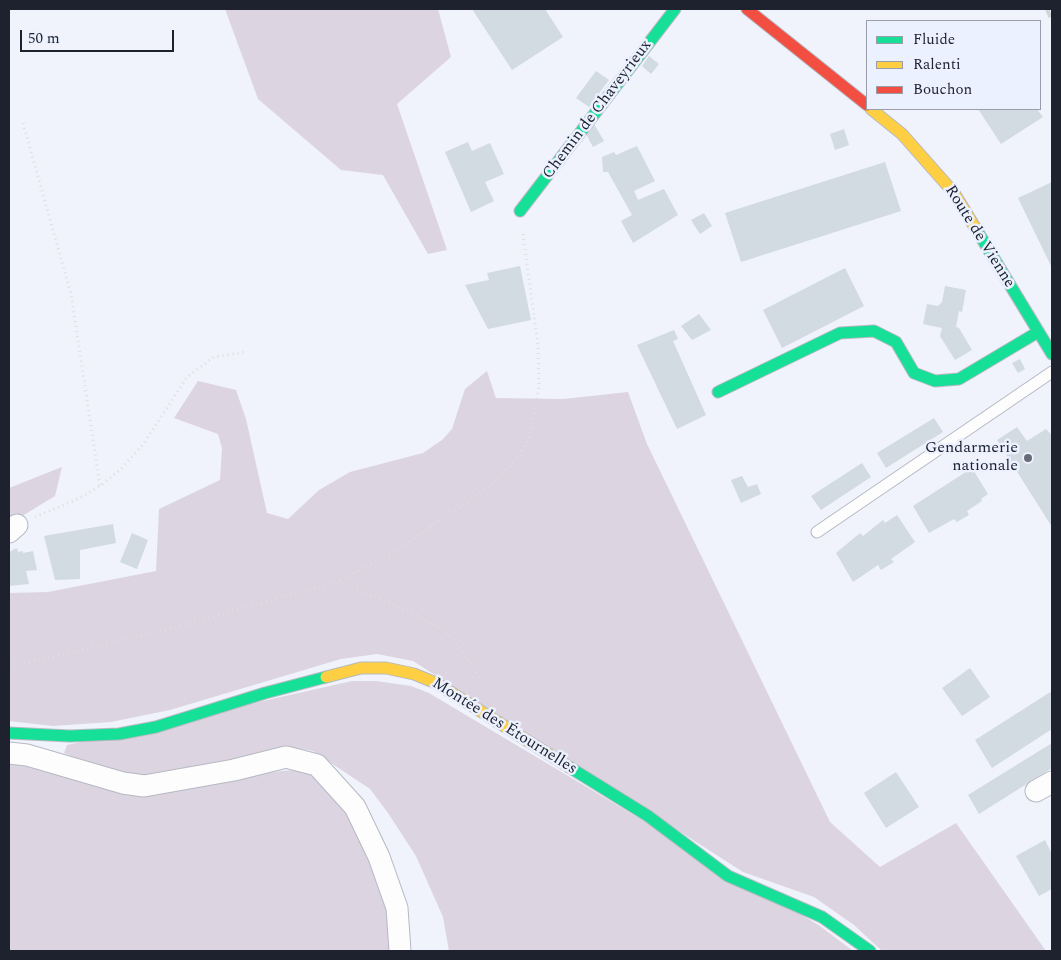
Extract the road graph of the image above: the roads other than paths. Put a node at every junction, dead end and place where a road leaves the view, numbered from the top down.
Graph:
1 (675, 9) edge
2 (748, 9) edge
3 (866, 105) edge
4 (872, 110) edge
5 (520, 211) road end
6 (1038, 332) junction
7 (1052, 354) edge
8 (1052, 372) edge
9 (718, 392) dead end
10 (817, 532) dead end
11 (9, 734) edge
12 (9, 753) edge
13 (400, 951) edge
14 (870, 951) edge

1 - 5 street, Chemin de Chaveyrieux
2 - 3 street
4 - 6 street, Route de Vienne
6 - 7 street, Route de Vienne
6 - 9 street
8 - 10 lane
11 - 14 street, Montée des Étournelles
12 - 13 street

